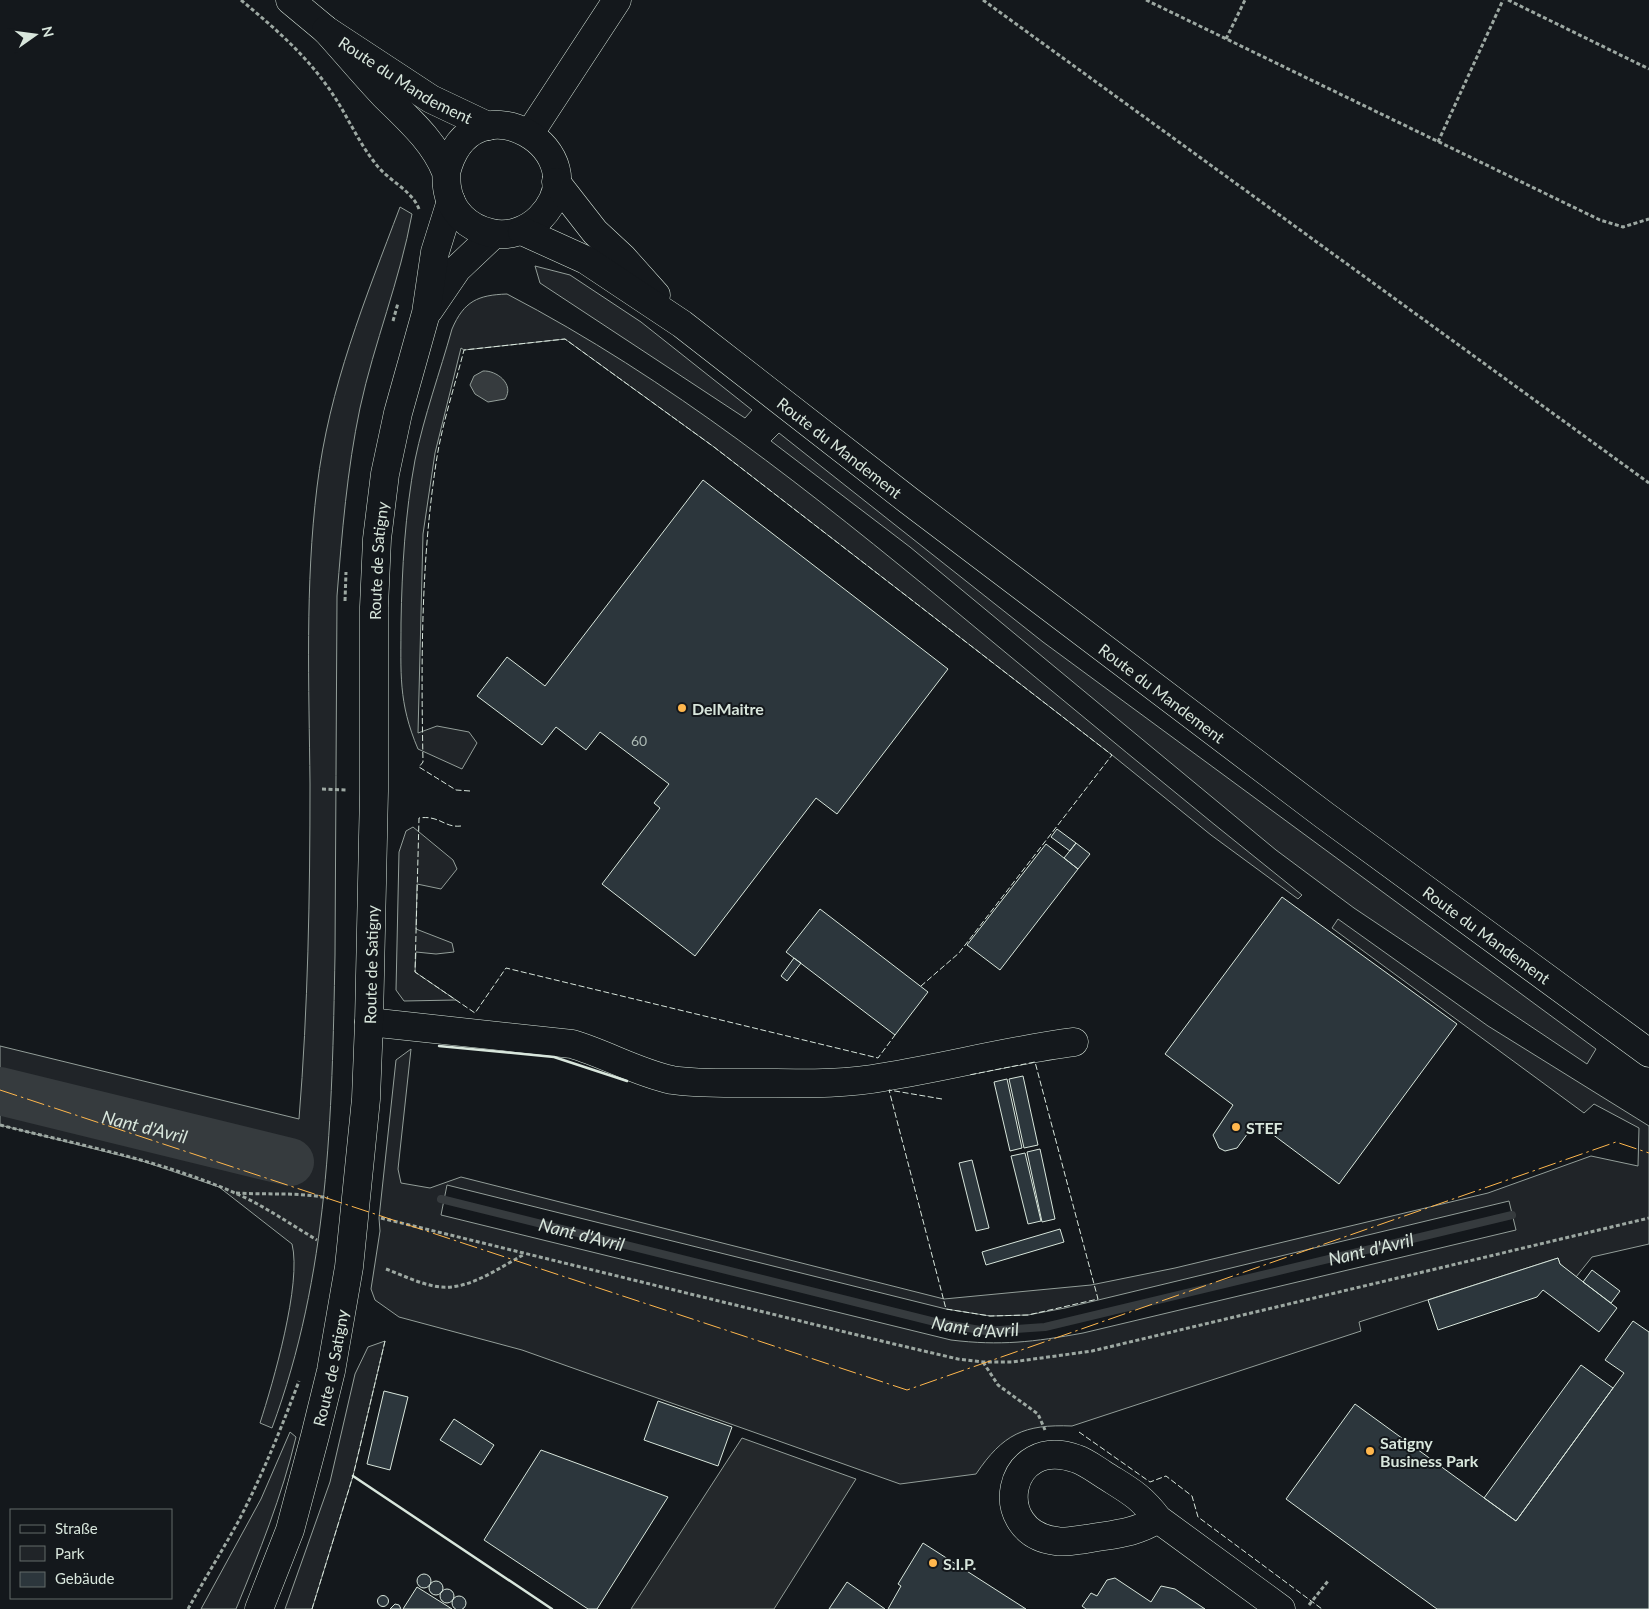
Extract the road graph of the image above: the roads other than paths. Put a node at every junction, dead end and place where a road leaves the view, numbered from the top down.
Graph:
1 (290, 0) edge
2 (617, 0) edge
3 (326, 30) junction
4 (488, 126) junction
5 (530, 133) junction
6 (446, 173) junction
7 (556, 182) junction
8 (451, 201) junction
9 (522, 230) junction
10 (494, 234) junction
11 (426, 313) junction
12 (682, 324) junction
13 (369, 1022) junction
14 (1074, 1042) dead end
15 (1649, 1053) edge
16 (1158, 1519) junction
17 (259, 1609) edge
18 (1281, 1609) edge

1 - 3 main road, Route du Mandement
2 - 5 main road
3 - 4 main road, Route du Mandement
3 - 6 main road, Route du Mandement
4 - 5 main road
4 - 6 main road
5 - 7 main road
6 - 8 main road
7 - 9 main road
7 - 12 main road, Route du Mandement
8 - 10 main road
8 - 11 main road, Route de Satigny
9 - 10 main road
9 - 12 main road, Route du Mandement
10 - 11 main road, Route de Satigny
11 - 13 main road, Route de Satigny
12 - 15 main road, Route du Mandement
13 - 14 main road
13 - 17 main road, Route de Satigny
16 - 16 main road
16 - 18 main road

